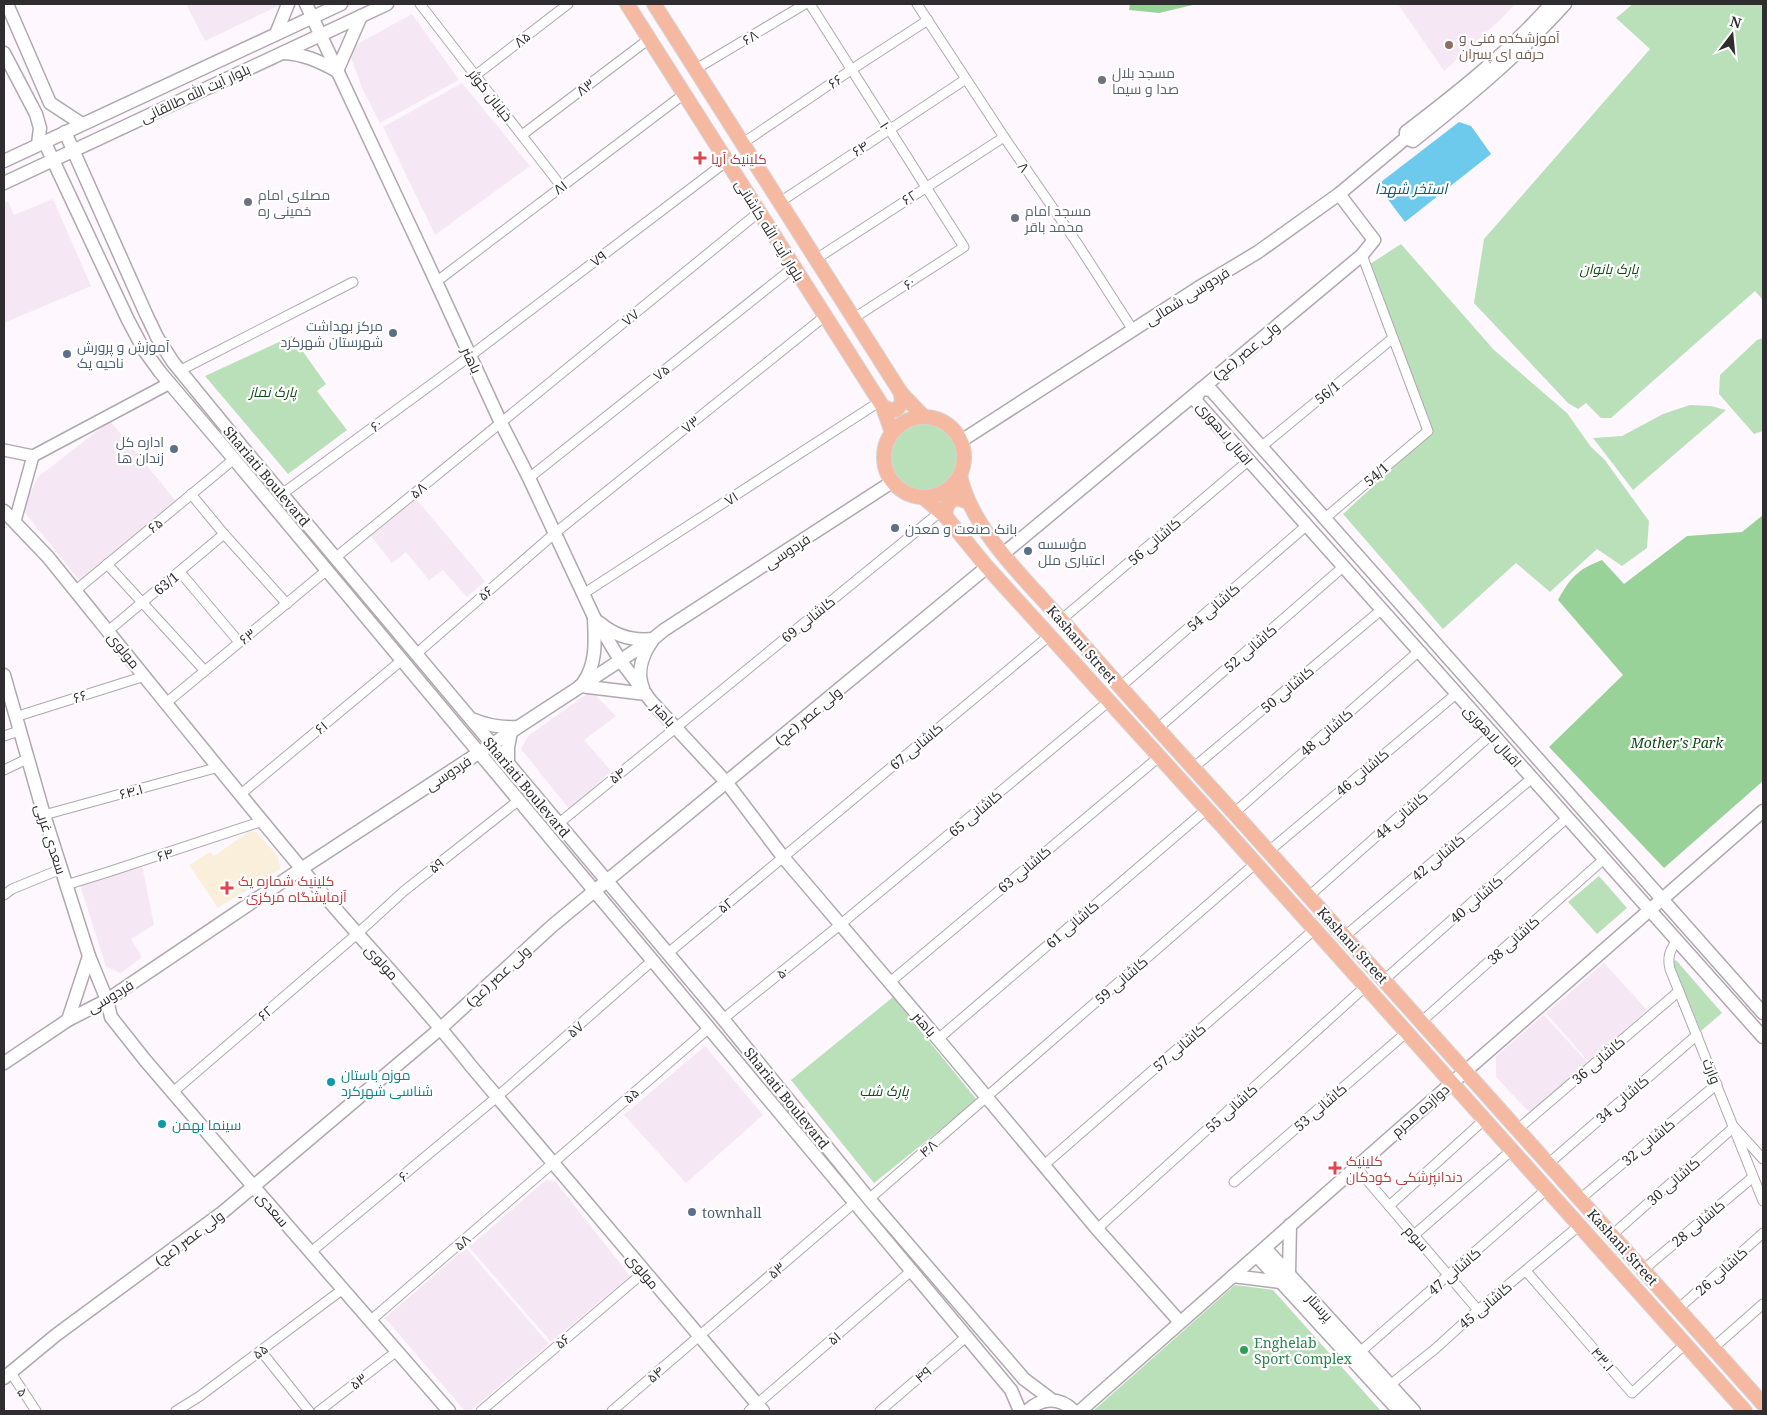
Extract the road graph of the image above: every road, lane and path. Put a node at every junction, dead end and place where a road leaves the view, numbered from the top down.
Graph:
1 (288, 4) edge
2 (306, 4) edge
3 (341, 4) edge
4 (387, 4) edge
5 (420, 4) edge
6 (568, 4) edge
7 (627, 4) edge
8 (635, 4) edge
9 (645, 4) edge
10 (654, 4) edge
11 (805, 4) edge
12 (810, 4) edge
13 (917, 4) edge
14 (1551, 4) edge
15 (1565, 4) edge
16 (7, 6) edge
17 (361, 16) junction
18 (312, 17) junction
19 (928, 20) junction
20 (276, 34) junction
21 (320, 36) junction
22 (649, 39) junction
23 (4, 53) edge
24 (282, 53) junction
25 (696, 69) junction
26 (851, 70) junction
27 (337, 71) junction
28 (476, 75) junction
29 (966, 79) junction
30 (684, 94) junction
31 (50, 104) junction
32 (36, 114) junction
33 (724, 115) junction
34 (82, 124) junction
35 (705, 128) junction
36 (888, 129) junction
37 (65, 132) junction
38 (522, 135) junction
39 (1004, 137) junction
40 (1406, 138) junction
41 (41, 143) junction
42 (743, 144) junction
43 (73, 151) junction
44 (52, 160) junction
45 (4, 161) edge
46 (727, 161) junction
47 (4, 183) edge
48 (561, 186) junction
49 (926, 186) junction
50 (1338, 194) junction
51 (780, 202) junction
52 (759, 212) junction
53 (964, 247) joint
54 (1362, 256) junction
55 (816, 259) junction
56 (794, 267) junction
57 (353, 282) dead end
58 (436, 282) junction
59 (825, 316) junction
60 (854, 318) junction
61 (1133, 330) junction
62 (1393, 338) junction
63 (470, 356) junction
64 (181, 370) junction
65 (170, 384) junction
66 (1201, 389) junction
67 (902, 393) junction
68 (881, 404) junction
69 (924, 417) junction
70 (500, 422) junction
71 (892, 433) junction
72 (961, 441) junction
73 (1261, 447) junction
74 (4, 450) edge
75 (33, 456) junction
76 (234, 459) junction
77 (1248, 461) junction
78 (960, 475) junction
79 (529, 478) junction
80 (892, 482) junction
81 (192, 494) junction
82 (282, 494) junction
83 (923, 497) junction
84 (968, 502) junction
85 (4, 511) edge
86 (943, 514) junction
87 (1324, 519) junction
88 (14, 521) junction
89 (1306, 526) junction
90 (555, 533) junction
91 (224, 534) junction
92 (1003, 554) junction
93 (336, 558) junction
94 (107, 564) junction
95 (987, 567) junction
96 (1343, 567) junction
97 (328, 570) junction
98 (180, 572) junction
99 (75, 590) junction
100 (583, 594) junction
101 (142, 603) junction
102 (287, 604) junction
103 (1381, 610) junction
104 (594, 616) junction
105 (1061, 620) junction
106 (108, 631) junction
107 (1048, 636) junction
108 (653, 639) junction
109 (240, 642) junction
110 (1418, 652) junction
111 (416, 654) junction
112 (402, 660) junction
113 (620, 660) junction
114 (205, 671) junction
115 (4, 675) edge
116 (145, 676) junction
117 (580, 686) junction
118 (1120, 687) junction
119 (1479, 693) junction
120 (646, 694) junction
121 (1456, 694) junction
122 (166, 702) junction
123 (1108, 702) junction
124 (1466, 705) junction
125 (15, 717) junction
126 (470, 718) junction
127 (676, 727) junction
128 (515, 729) junction
129 (1157, 729) junction
130 (19, 732) junction
131 (1492, 734) junction
132 (4, 736) edge
133 (492, 744) junction
134 (479, 752) junction
135 (1159, 756) junction
136 (27, 759) junction
137 (508, 765) junction
138 (219, 767) junction
139 (1193, 768) junction
140 (4, 770) edge
141 (1532, 778) junction
142 (726, 783) junction
143 (241, 794) junction
144 (519, 800) junction
145 (1207, 809) junction
146 (1763, 811) edge
147 (1234, 813) junction
148 (44, 816) junction
149 (1568, 818) junction
150 (263, 822) junction
151 (558, 824) junction
152 (1269, 851) junction
153 (783, 857) junction
154 (1604, 859) junction
155 (1256, 863) junction
156 (61, 869) junction
157 (301, 869) junction
158 (606, 881) junction
159 (66, 884) junction
160 (595, 890) junction
161 (4, 895) edge
162 (1309, 896) junction
163 (1662, 899) junction
164 (1649, 910) junction
165 (841, 924) junction
166 (1315, 929) junction
167 (357, 934) junction
168 (1345, 936) junction
169 (1676, 941) junction
170 (1708, 950) junction
171 (667, 954) junction
172 (89, 956) junction
173 (653, 960) junction
174 (1696, 962) junction
175 (1384, 980) junction
176 (890, 982) junction
177 (1366, 986) junction
178 (1679, 991) junction
179 (106, 1000) junction
180 (1763, 1013) edge
181 (723, 1019) junction
182 (68, 1020) junction
183 (1421, 1022) junction
184 (441, 1028) junction
185 (709, 1028) junction
186 (1407, 1032) junction
187 (1696, 1035) junction
188 (1763, 1037) edge
189 (938, 1039) junction
190 (4, 1063) edge
191 (1465, 1071) junction
192 (1452, 1082) junction
193 (1717, 1084) junction
194 (173, 1092) junction
195 (497, 1097) junction
196 (987, 1097) junction
197 (1485, 1119) junction
198 (1734, 1127) junction
199 (1518, 1129) junction
200 (1512, 1150) junction
201 (1763, 1159) edge
202 (553, 1163) junction
203 (1548, 1164) junction
204 (1044, 1165) junction
205 (1356, 1166) junction
206 (1753, 1177) junction
207 (1234, 1182) dead end
208 (253, 1186) junction
209 (1547, 1189) junction
210 (869, 1199) junction
211 (1580, 1199) junction
212 (1763, 1202) edge
213 (854, 1203) junction
214 (1389, 1206) junction
215 (1290, 1225) junction
216 (1580, 1225) junction
217 (1097, 1229) junction
218 (1763, 1233) edge
219 (1414, 1235) junction
220 (1612, 1235) junction
221 (311, 1252) junction
222 (1261, 1252) junction
223 (1643, 1270) junction
224 (911, 1271) junction
225 (1526, 1271) junction
226 (644, 1272) junction
227 (1233, 1276) junction
228 (1449, 1276) junction
229 (1285, 1278) junction
230 (343, 1290) junction
231 (1763, 1304) edge
232 (1678, 1309) junction
233 (1478, 1310) junction
234 (1688, 1320) junction
235 (370, 1321) junction
236 (1180, 1322) junction
237 (1674, 1331) junction
238 (698, 1336) junction
239 (966, 1337) junction
240 (1685, 1344) junction
241 (1713, 1348) junction
242 (261, 1351) junction
243 (397, 1351) junction
244 (1360, 1352) junction
245 (7, 1375) edge
246 (1390, 1385) junction
247 (1052, 1400) junction
248 (1763, 1404) edge
249 (756, 1409) edge
250 (36, 1411) edge
251 (176, 1411) edge
252 (309, 1411) edge
253 (319, 1411) edge
254 (449, 1411) edge
255 (481, 1411) edge
256 (612, 1411) edge
257 (880, 1411) edge
258 (1020, 1411) edge
259 (1027, 1411) edge
260 (1074, 1411) edge
261 (1080, 1411) edge
262 (1399, 1411) edge
263 (1414, 1411) edge
264 (1745, 1411) edge

1 - 20 main road
2 - 18 main road, باهنر
3 - 18 main road, بلوار آیت الله طالقانی
4 - 17 main road, بلوار آیت الله طالقانی
5 - 28 street, خیابان کوثر
6 - 28 street, ۸۵
7 - 22 main road, بلوار آیت الله کاشانی
8 - 35 main road
9 - 33 main road
10 - 25 main road, بلوار آیت الله کاشانی
11 - 25 street, ۶۸
12 - 26 street, ۱۰
13 - 19 street, ۸
14 - 40 main road, فردوسی شمالی
15 - 40 main road, فردوسی شمالی
16 - 31 main road
17 - 21 main road, بلوار آیت الله طالقانی
17 - 27 main road
18 - 20 main road, بلوار آیت الله طالقانی
18 - 21 main road, باهنر
19 - 26 street, ۶۶
19 - 29 street, ۸
20 - 34 main road, بلوار آیت الله طالقانی
21 - 24 main road, بلوار آیت الله طالقانی
21 - 27 main road, باهنر
22 - 30 main road, بلوار آیت الله کاشانی
22 - 38 street, ۸۳
23 - 32 main road, Shariati Boulevard
24 - 27 main road
24 - 43 main road, بلوار آیت الله طالقانی
25 - 33 main road, بلوار آیت الله کاشانی
26 - 36 street, ۱۰
26 - 42 street, ۶۶
27 - 58 main road, باهنر
28 - 38 street, خیابان کوثر
29 - 36 street, ۶۴
29 - 39 street, ۸
30 - 35 main road, بلوار آیت الله کاشانی
30 - 48 street, ۸۱
31 - 32 main road
31 - 34 main road
32 - 41 main road, Shariati Boulevard
33 - 42 main road, بلوار آیت الله کاشانی
34 - 37 main road, بلوار آیت الله طالقانی
35 - 46 main road, بلوار آیت الله کاشانی
36 - 49 street, ۱۰
36 - 51 street, ۶۴
37 - 41 main road, بلوار آیت الله طالقانی
37 - 43 main road, Shariati Boulevard
38 - 48 street, خیابان کوثر
39 - 49 street, ۶۲
39 - 61 street, ۸
40 - 50 main road, فردوسی شمالی
41 - 44 main road, Shariati Boulevard
41 - 45 main road, بلوار آیت الله طالقانی
42 - 51 main road, بلوار آیت الله کاشانی
43 - 44 main road, بلوار آیت الله طالقانی
43 - 64 main road, Shariati Boulevard
44 - 47 main road, بلوار آیت الله طالقانی
44 - 65 main road, Shariati Boulevard
46 - 52 main road, بلوار آیت الله کاشانی
46 - 63 street, ۷۹
48 - 58 street, ۸۱
49 - 53 street, ۱۰
49 - 55 street, ۶۲
50 - 54 main road, ولی عصر (عج)
50 - 61 main road, فردوسی شمالی
51 - 55 main road, بلوار آیت الله کاشانی
52 - 56 main road, بلوار آیت الله کاشانی
52 - 70 street, ۷۷
53 - 60 street, ۶۰
54 - 62 street
54 - 66 main road, ولی عصر (عج)
55 - 60 main road, بلوار آیت الله کاشانی
56 - 59 main road, بلوار آیت الله کاشانی
56 - 79 street, ۷۵
57 - 64 street
58 - 63 main road, باهنر
59 - 68 main road, بلوار آیت الله کاشانی
59 - 90 street, ۷۳
60 - 67 main road, بلوار آیت الله کاشانی
61 - 72 main road, فردوسی شمالی
62 - 73 street, 56/1
62 - 87 street, 54/1
63 - 70 main road, باهنر
63 - 82 street, ۶۰
64 - 65 main road
64 - 82 main road, Shariati Boulevard
65 - 75 street
65 - 76 main road, Shariati Boulevard
66 - 73 main road, اقبال لاهوری
66 - 77 main road, اقبال لاهوری
66 - 92 main road, ولی عصر (عج)
67 - 68 main road
67 - 69 main road, بلوار آیت الله کاشانی
68 - 71 main road, بلوار آیت الله کاشانی
68 - 100 street, ۷۱
69 - 71 main road
69 - 72 main road
70 - 79 main road, باهنر
70 - 93 street, ۵۸
71 - 80 main road
72 - 78 main road
73 - 87 main road, اقبال لاهوری
74 - 75 street
75 - 88 street
76 - 81 street, ۶۵
76 - 97 main road, Shariati Boulevard
77 - 89 main road, اقبال لاهوری
77 - 105 street, کاشانی 56
78 - 83 main road
78 - 84 main road, Kashani Street
79 - 90 main road, باهنر
80 - 83 main road
80 - 108 main road, فردوسی
81 - 91 street
81 - 94 street, ۶۵
82 - 93 main road, Shariati Boulevard
83 - 86 main road, Kashani Street
84 - 86 main road
84 - 92 main road, Kashani Street
85 - 88 main road, مولوی
86 - 95 main road, Kashani Street
86 - 127 street, کاشانی 69
87 - 119 main road, اقبال لاهوری
88 - 99 main road, مولوی
89 - 96 main road, اقبال لاهوری
89 - 118 street, کاشانی 54
90 - 100 main road, باهنر
90 - 111 street, ۵۶
91 - 98 street, 63/1
91 - 102 street
92 - 105 main road, Kashani Street
93 - 111 main road, Shariati Boulevard
94 - 99 street, ۶۵
94 - 101 street
95 - 107 main road, Kashani Street
95 - 142 main road, ولی عصر (عج)
96 - 103 main road, اقبال لاهوری
96 - 129 street, کاشانی 52
97 - 102 street, ۶۳
97 - 112 main road, Shariati Boulevard
98 - 101 street, 63/1
98 - 109 street
99 - 106 main road, مولوی
100 - 104 main road, باهنر
101 - 106 street, 63/1
101 - 114 street
102 - 109 street, ۶۳
103 - 110 main road, اقبال لاهوری
103 - 139 street, کاشانی 50
104 - 108 main road
104 - 113 main road, باهنر
104 - 117 main road
105 - 118 main road, Kashani Street
106 - 116 main road, مولوی
107 - 123 main road, Kashani Street
107 - 153 street, کاشانی 67
108 - 113 main road, فردوسی
108 - 120 main road
109 - 114 street, ۶۳
110 - 121 main road, اقبال لاهوری
110 - 147 street, کاشانی 48
111 - 126 main road, Shariati Boulevard
112 - 134 main road, Shariati Boulevard
112 - 143 street, ۶۱
113 - 117 main road, فردوسی
113 - 120 main road, باهنر
114 - 122 street, ۶۳
115 - 125 main road, سعدی غربی
116 - 122 main road, مولوی
116 - 125 street, ۶۶
117 - 120 main road
117 - 128 main road, فردوسی
118 - 129 main road, Kashani Street
119 - 124 main road
119 - 163 main road, اقبال لاهوری
120 - 127 main road, باهنر
121 - 124 main road, اقبال لاهوری
121 - 152 street, کاشانی 46
122 - 138 main road, مولوی
123 - 135 main road, Kashani Street
123 - 165 street, کاشانی 65
124 - 131 main road, اقبال لاهوری
125 - 130 main road, سعدی غربی
126 - 128 main road
126 - 133 main road, Shariati Boulevard
127 - 142 main road, باهنر
127 - 151 street, ۵۴
128 - 133 main road, فردوسی
128 - 137 main road
129 - 139 main road, Kashani Street
130 - 132 street
130 - 136 main road, سعدی غربی
131 - 141 main road, اقبال لاهوری
131 - 162 street, کاشانی 44
133 - 134 main road, فردوسی
133 - 137 main road, Shariati Boulevard
134 - 144 main road, Shariati Boulevard
134 - 157 main road, فردوسی
135 - 145 main road, Kashani Street
135 - 176 street, کاشانی 63
136 - 140 street
136 - 148 main road, سعدی غربی
137 - 151 main road, Shariati Boulevard
138 - 143 main road, مولوی
138 - 148 street, ۶۴.۱
139 - 147 main road, Kashani Street
141 - 149 main road, اقبال لاهوری
141 - 168 street, کاشانی 42
142 - 153 main road, باهنر
142 - 158 main road, ولی عصر (عج)
143 - 150 main road, مولوی
144 - 160 main road, Shariati Boulevard
144 - 167 street, ۵۹
145 - 155 main road, Kashani Street
145 - 189 street, کاشانی 61
146 - 163 main road, دوازده محرم
147 - 152 main road, Kashani Street
148 - 156 main road, سعدی غربی
149 - 154 main road, اقبال لاهوری
149 - 175 street, کاشانی 40
150 - 157 main road, مولوی
150 - 159 street, ۶۴
151 - 158 main road, Shariati Boulevard
152 - 162 main road, Kashani Street
153 - 165 main road, باهنر
153 - 171 street, ۵۲
154 - 164 main road, اقبال لاهوری
154 - 183 street, کاشانی 38
155 - 166 main road, Kashani Street
155 - 196 street, کاشانی 59
156 - 159 main road, سعدی غربی
156 - 161 street
157 - 167 main road, مولوی
157 - 179 main road, فردوسی
158 - 160 main road, ولی عصر (عج)
158 - 171 main road, Shariati Boulevard
159 - 172 main road, سعدی غربی
160 - 173 main road, Shariati Boulevard
160 - 184 main road, ولی عصر (عج)
162 - 168 main road, Kashani Street
163 - 164 main road, دوازده محرم
163 - 170 main road, اقبال لاهوری
164 - 169 main road, اقبال لاهوری
164 - 191 main road, دوازده محرم
165 - 176 main road, باهنر
165 - 181 street, ۵۰
166 - 177 main road, Kashani Street
166 - 204 street, کاشانی 57
167 - 184 main road, مولوی
167 - 194 street, ۶۲
168 - 175 main road, Kashani Street
169 - 174 main road, اقبال لاهوری
169 - 178 street, وارث
170 - 174 main road
170 - 180 main road, اقبال لاهوری
171 - 181 main road, Shariati Boulevard
172 - 179 main road, سعدی غربی
172 - 182 main road
173 - 185 main road, Shariati Boulevard
173 - 195 street, ۵۷
174 - 188 main road, اقبال لاهوری
175 - 183 main road, Kashani Street
176 - 189 main road, باهنر
177 - 186 main road, Kashani Street
177 - 217 street, کاشانی 55
178 - 187 street, وارث
178 - 199 street, کاشانی 36
179 - 182 main road, فردوسی
179 - 194 main road, سعدی
181 - 210 main road, Shariati Boulevard
182 - 190 main road, فردوسی
183 - 191 main road, Kashani Street
184 - 195 main road, مولوی
184 - 208 main road, ولی عصر (عج)
185 - 202 street, ۵۵
185 - 213 main road, Shariati Boulevard
186 - 192 main road, Kashani Street
186 - 207 street, کاشانی 53
187 - 193 street, وارث
187 - 203 street, کاشانی 34
189 - 196 main road, باهنر
191 - 192 main road, دوازده محرم
191 - 199 main road, Kashani Street
192 - 197 main road, Kashani Street
192 - 205 main road, دوازده محرم
193 - 198 street, وارث
193 - 211 street, کاشانی 32
194 - 208 main road, سعدی
195 - 202 main road, مولوی
195 - 221 street, ۶۰
196 - 204 main road, باهنر
196 - 210 street, ۴۸
197 - 200 main road, Kashani Street
197 - 214 street
198 - 201 street
198 - 206 street, وارث
198 - 220 street, کاشانی 30
199 - 203 main road, Kashani Street
200 - 209 main road, Kashani Street
200 - 219 street
202 - 226 main road, مولوی
202 - 235 street, ۵۸
203 - 211 main road, Kashani Street
204 - 217 main road, باهنر
205 - 214 street, سوم
205 - 215 main road, دوازده محرم
206 - 212 street, وارث
206 - 223 street, کاشانی 28
208 - 221 main road, سعدی
208 - 245 main road, ولی عصر (عج)
209 - 216 main road, Kashani Street
209 - 228 street, کاشانی 47
210 - 213 main road
210 - 247 main road, Shariati Boulevard
211 - 220 main road, Kashani Street
213 - 224 main road, Shariati Boulevard
213 - 238 street, ۵۳
214 - 219 street, سوم
215 - 222 main road, دوازده محرم
215 - 229 main road
216 - 225 street, کاشانی 45
216 - 237 main road, Kashani Street
217 - 236 main road, باهنر
218 - 232 street, کاشانی 26
219 - 228 street, سوم
220 - 223 main road, Kashani Street
221 - 230 main road, سعدی
222 - 227 main road, دوازده محرم
222 - 229 main road, پرستار
223 - 232 main road, Kashani Street
224 - 239 main road, Shariati Boulevard
224 - 249 street, ۵۱
225 - 233 street, کاشانی 45
225 - 240 street, ۴۳.۱
226 - 238 main road, مولوی
226 - 255 street, ۵۶
227 - 229 main road
227 - 236 main road, دوازده محرم
228 - 233 street, سوم
228 - 244 street, کاشانی 47
229 - 244 main road, پرستار
229 - 262 main road, پرستار
230 - 235 main road, سعدی
230 - 242 street, ۵۵
231 - 241 street
232 - 234 main road, Kashani Street
233 - 246 street, کاشانی 45
234 - 237 main road
234 - 241 main road, Kashani Street
235 - 243 main road, سعدی
236 - 261 main road, دوازده محرم
237 - 240 main road, Kashani Street
238 - 249 main road, مولوی
238 - 256 street, ۵۴
239 - 257 street, ۴۹
239 - 258 main road, Shariati Boulevard
240 - 264 main road, Kashani Street
241 - 248 main road, Kashani Street
242 - 251 street, ۵۵
242 - 252 street
243 - 253 street, ۵۳
243 - 254 main road, سعدی
244 - 246 main road, پرستار
245 - 250 street, ۵
246 - 263 main road, پرستار
247 - 259 main road
247 - 260 main road, Shariati Boulevard

